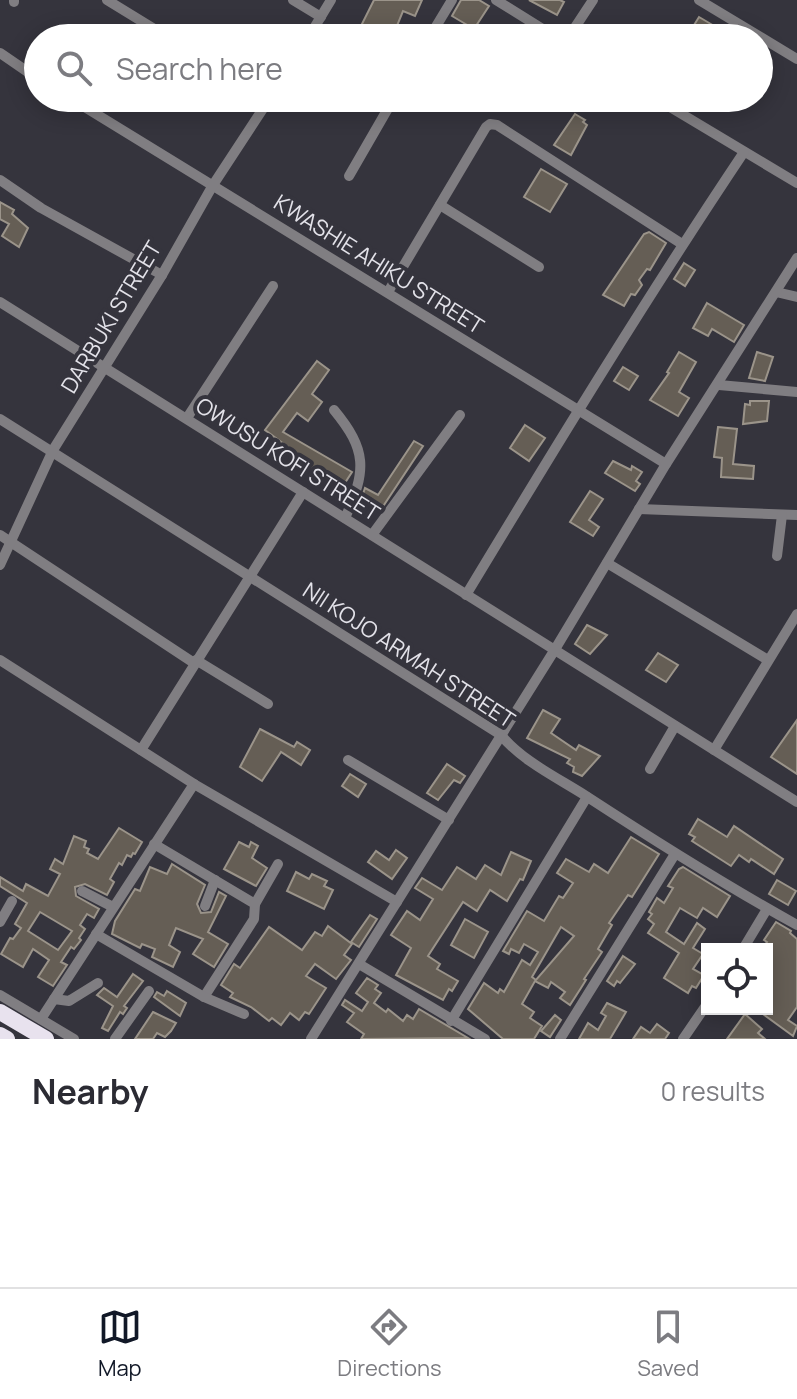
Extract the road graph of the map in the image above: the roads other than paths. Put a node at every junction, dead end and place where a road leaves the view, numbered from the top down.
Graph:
1 (107, 0) edge
2 (293, 0) edge
3 (331, 0) edge
4 (452, 0) edge
5 (496, 0) edge
6 (593, 0) edge
7 (699, 0) edge
8 (321, 17) junction
9 (146, 24) edge
10 (317, 24) edge
11 (437, 24) edge
12 (535, 24) edge
13 (577, 24) edge
14 (739, 24) edge
15 (773, 45) edge
16 (0, 53) edge
17 (797, 59) edge
18 (24, 69) edge
19 (93, 112) edge
20 (260, 112) edge
21 (386, 112) edge
22 (678, 112) edge
23 (744, 152) junction
24 (349, 176) dead end
25 (0, 180) edge
26 (797, 183) edge
27 (213, 185) junction
28 (440, 205) junction
29 (682, 244) junction
30 (797, 258) edge
31 (539, 267) dead end
32 (162, 275) junction
33 (273, 286) dead end
34 (388, 292) junction
35 (776, 292) junction
36 (797, 297) edge
37 (0, 302) edge
38 (104, 368) junction
39 (719, 385) junction
40 (797, 392) edge
41 (334, 410) dead end
42 (577, 411) junction
43 (460, 415) dead end
44 (187, 418) junction
45 (0, 419) edge
46 (53, 450) junction
47 (666, 464) junction
48 (303, 492) junction
49 (639, 509) junction
50 (782, 515) junction
51 (797, 515) edge
52 (345, 518) junction
53 (0, 535) edge
54 (372, 535) junction
55 (11, 542) junction
56 (777, 556) dead end
57 (607, 563) junction
58 (0, 565) edge
59 (249, 576) junction
60 (466, 595) junction
61 (797, 614) edge
62 (554, 651) junction
63 (0, 660) edge
64 (768, 660) junction
65 (195, 662) junction
66 (268, 704) dead end
67 (675, 726) junction
68 (501, 735) junction
69 (141, 750) junction
70 (714, 750) junction
71 (348, 760) dead end
72 (650, 769) dead end
73 (194, 784) junction
74 (587, 797) junction
75 (797, 802) edge
76 (449, 820) junction
77 (154, 844) junction
78 (675, 854) junction
79 (278, 864) dead end
80 (215, 880) junction
81 (82, 891) dead end
82 (12, 901) dead end
83 (397, 902) junction
84 (255, 904) junction
85 (205, 906) dead end
86 (113, 907) junction
87 (767, 909) junction
88 (0, 922) edge
89 (797, 925) edge
90 (96, 934) junction
91 (747, 943) edge
92 (359, 964) junction
93 (98, 983) dead end
94 (149, 991) dead end
95 (0, 995) edge
96 (204, 997) junction
97 (54, 999) junction
98 (0, 1012) edge
99 (701, 1013) edge
100 (244, 1014) dead end
101 (41, 1019) junction
102 (451, 1021) junction
103 (0, 1035) edge
104 (7, 1039) edge
105 (46, 1039) edge
106 (74, 1039) edge
107 (115, 1039) edge
108 (311, 1039) edge
109 (485, 1039) edge
110 (560, 1039) edge
111 (683, 1039) edge

1 - 9 street
2 - 8 street
3 - 8 street
4 - 11 street
5 - 12 street
6 - 13 street
7 - 14 street
8 - 10 street
15 - 17 street
16 - 18 street
19 - 27 street, KWASHIE AHIKU STREET
20 - 27 street, DARBUKI STREET
21 - 24 street
22 - 23 street
23 - 26 street
23 - 29 street
25 - 32 street
27 - 32 street, DARBUKI STREET
27 - 34 street, KWASHIE AHIKU STREET
28 - 29 street
28 - 31 street
28 - 34 street
29 - 42 street
30 - 35 street
32 - 38 street, DARBUKI STREET
33 - 44 street
34 - 42 street, KWASHIE AHIKU STREET
35 - 36 street
35 - 39 street
37 - 38 street, OWUSU KOFI STREET
38 - 44 street, OWUSU KOFI STREET
38 - 46 street, DARBUKI STREET
39 - 40 street
39 - 47 street
41 - 52 street
42 - 47 street, KWASHIE AHIKU STREET
42 - 60 street
43 - 54 street
44 - 48 street, OWUSU KOFI STREET
45 - 46 street, NII KOJO ARMAH STREET
46 - 55 street, DARBUKI STREET
46 - 59 street, NII KOJO ARMAH STREET
47 - 49 street
48 - 52 street, OWUSU KOFI STREET
48 - 59 street
49 - 50 street
49 - 57 street
50 - 51 street
50 - 56 street
52 - 54 street, OWUSU KOFI STREET
53 - 55 street
54 - 60 street, OWUSU KOFI STREET
55 - 58 street, DARBUKI STREET
55 - 65 street
57 - 62 street
57 - 64 street
59 - 65 street
59 - 68 street, NII KOJO ARMAH STREET
60 - 62 street, OWUSU KOFI STREET
61 - 64 street
62 - 67 street, OWUSU KOFI STREET
62 - 68 street
63 - 69 street
64 - 70 street
65 - 66 street
65 - 69 street
67 - 70 street, OWUSU KOFI STREET
67 - 72 street
68 - 74 street, NII KOJO ARMAH STREET
68 - 76 street
69 - 73 street
70 - 75 street, OWUSU KOFI STREET
71 - 76 street
73 - 77 street
73 - 83 street
74 - 78 street, NII KOJO ARMAH STREET
74 - 102 street
76 - 83 street
77 - 80 street
77 - 86 street
78 - 87 street, NII KOJO ARMAH STREET
78 - 110 street
79 - 84 street
80 - 84 street
80 - 85 street
81 - 86 street
82 - 88 street
83 - 92 street
84 - 96 street
86 - 90 street
87 - 89 street, NII KOJO ARMAH STREET
87 - 91 street
90 - 96 street
90 - 97 street
92 - 102 street
92 - 108 street
93 - 97 street
94 - 107 street
95 - 101 street
96 - 100 street
97 - 101 street
98 - 105 highway
99 - 111 street
101 - 106 street
102 - 109 street
103 - 104 highway

